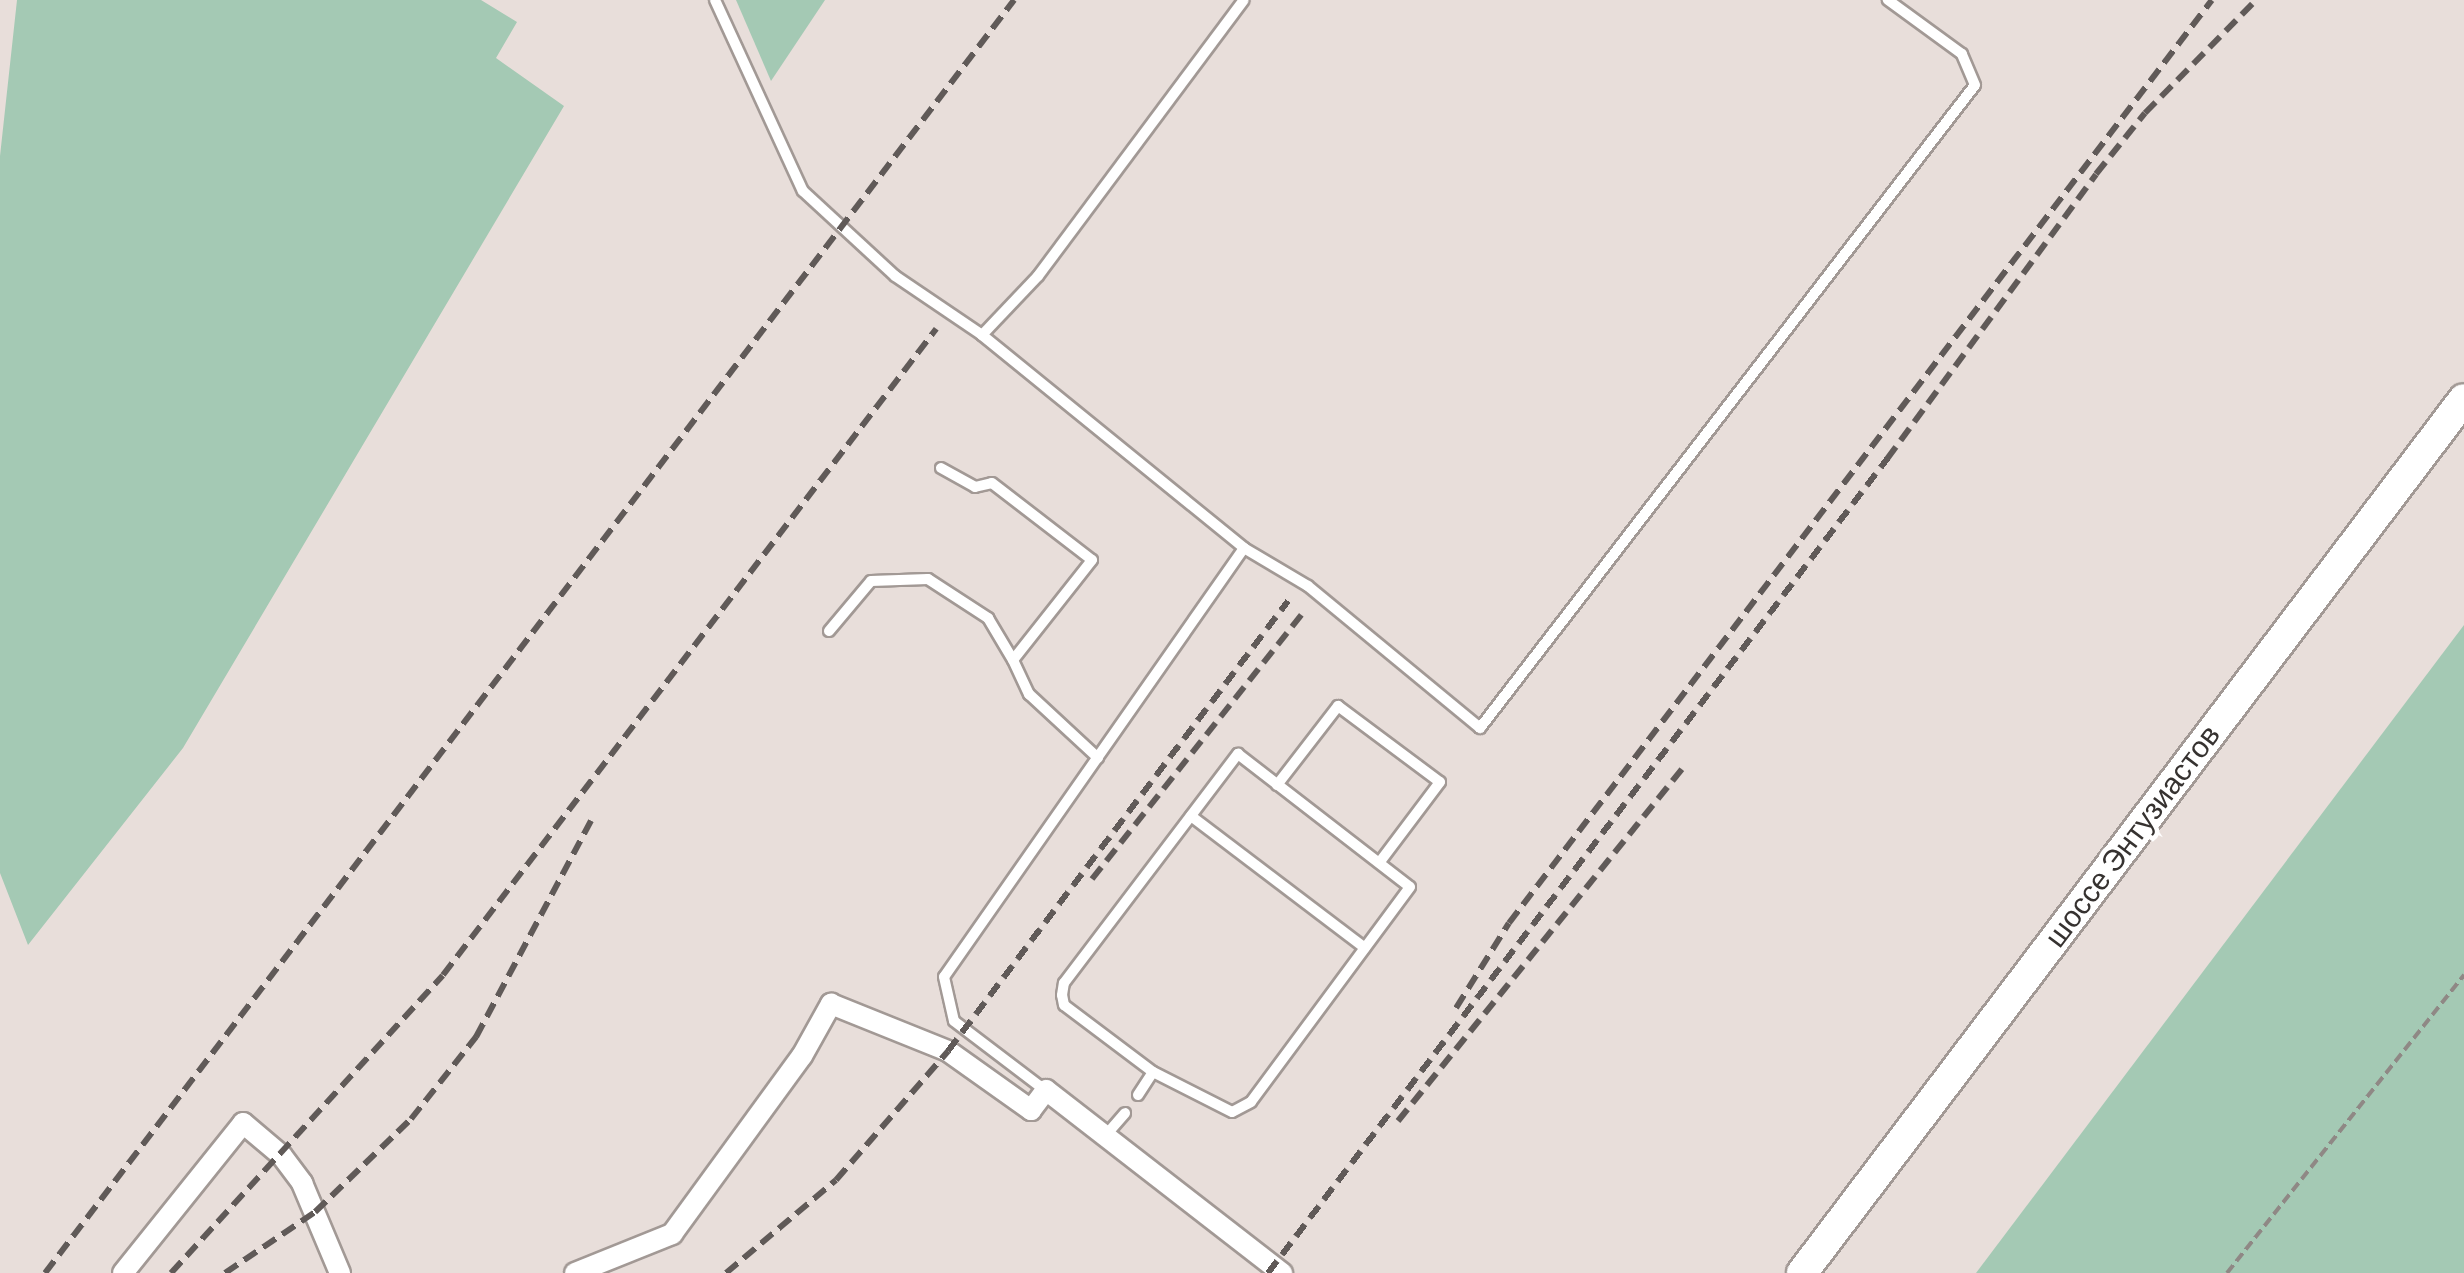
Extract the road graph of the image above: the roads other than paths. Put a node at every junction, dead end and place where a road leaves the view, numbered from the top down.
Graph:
1 (716, 0) edge
2 (1244, 0) edge
3 (1888, 0) edge
4 (982, 335) junction
5 (2464, 399) edge
6 (942, 468) dead end
7 (1244, 548) junction
8 (829, 631) dead end
9 (1013, 660) junction
10 (1098, 758) junction
11 (1277, 785) junction
12 (1192, 816) junction
13 (1379, 863) junction
14 (1365, 948) junction
15 (1154, 1072) junction
16 (1046, 1090) junction
17 (1138, 1096) dead end
18 (1125, 1113) dead end
19 (1106, 1135) junction
20 (122, 1273) edge
21 (340, 1273) edge
22 (575, 1273) edge
23 (1282, 1273) edge
24 (1802, 1273) edge

1 - 4 lane
2 - 4 lane
3 - 7 lane
4 - 7 lane
5 - 24 main road, шоссе Энтузиастов
6 - 9 lane
7 - 10 lane
8 - 9 lane
9 - 10 lane
10 - 16 lane
11 - 12 lane
11 - 13 lane
11 - 13 lane
12 - 14 lane
12 - 15 lane
13 - 14 lane
14 - 15 lane
15 - 17 lane
16 - 19 street
16 - 22 street
18 - 19 lane
19 - 23 street
20 - 21 street

